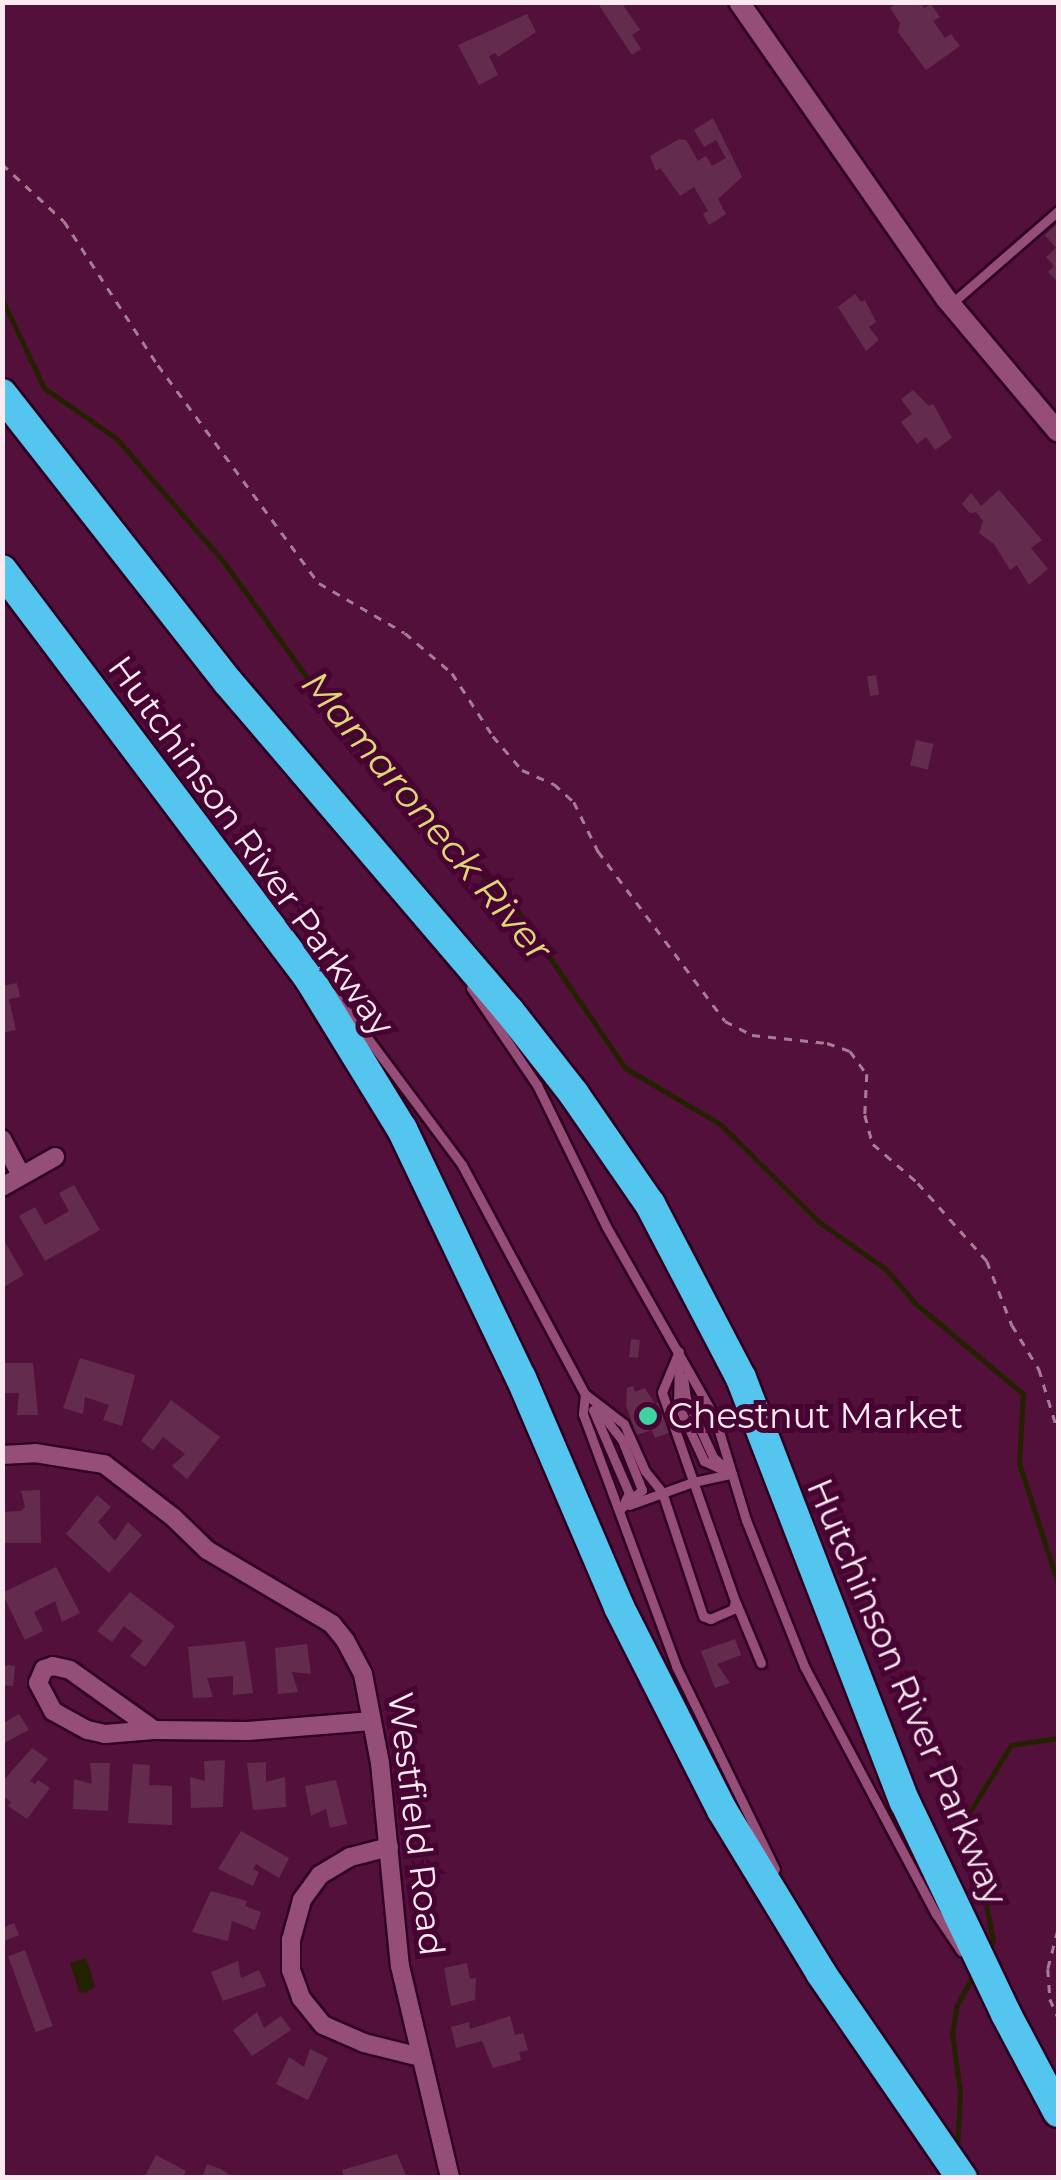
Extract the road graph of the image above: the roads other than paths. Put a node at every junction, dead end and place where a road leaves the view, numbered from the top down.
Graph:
1 (740, 2) edge
2 (1058, 211) edge
3 (951, 304) junction
4 (2, 370) edge
5 (2, 394) edge
6 (1058, 432) edge
7 (71, 480) junction
8 (2, 570) edge
9 (230, 868) junction
10 (400, 881) junction
11 (2, 1138) edge
12 (55, 1157) dead end
13 (22, 1175) junction
14 (2, 1187) edge
15 (679, 1351) junction
16 (585, 1394) junction
17 (2, 1455) edge
18 (732, 1474) junction
19 (693, 1482) junction
20 (662, 1492) junction
21 (622, 1508) junction
22 (735, 1601) junction
23 (761, 1663) dead end
24 (372, 1721) junction
25 (154, 1730) junction
26 (389, 1847) junction
27 (942, 1906) junction
28 (821, 1973) junction
29 (420, 2057) junction
30 (1058, 2112) edge
31 (450, 2178) edge
32 (962, 2178) edge

1 - 3 street
2 - 3 lane
3 - 6 street
4 - 7 highway
5 - 7 highway, Hutchinson River Parkway
7 - 10 highway, Hutchinson River Parkway
8 - 9 highway, Hutchinson River Parkway
9 - 16 lane
9 - 28 highway, Hutchinson River Parkway
10 - 15 lane
10 - 27 highway, Hutchinson River Parkway
11 - 13 street
12 - 13 street
13 - 14 street
15 - 18 lane
15 - 18 lane
15 - 19 lane
16 - 20 lane
16 - 21 lane
16 - 21 lane
17 - 24 street, Westfield Road
18 - 19 lane
18 - 27 lane
19 - 20 lane
19 - 22 lane
20 - 21 lane
20 - 22 lane
21 - 28 lane
22 - 23 lane
24 - 25 street
24 - 26 street, Westfield Road
25 - 25 street
26 - 29 street, Westfield Road
26 - 29 street
27 - 30 highway, Hutchinson River Parkway
28 - 32 highway, Hutchinson River Parkway
29 - 31 street, Westfield Road

